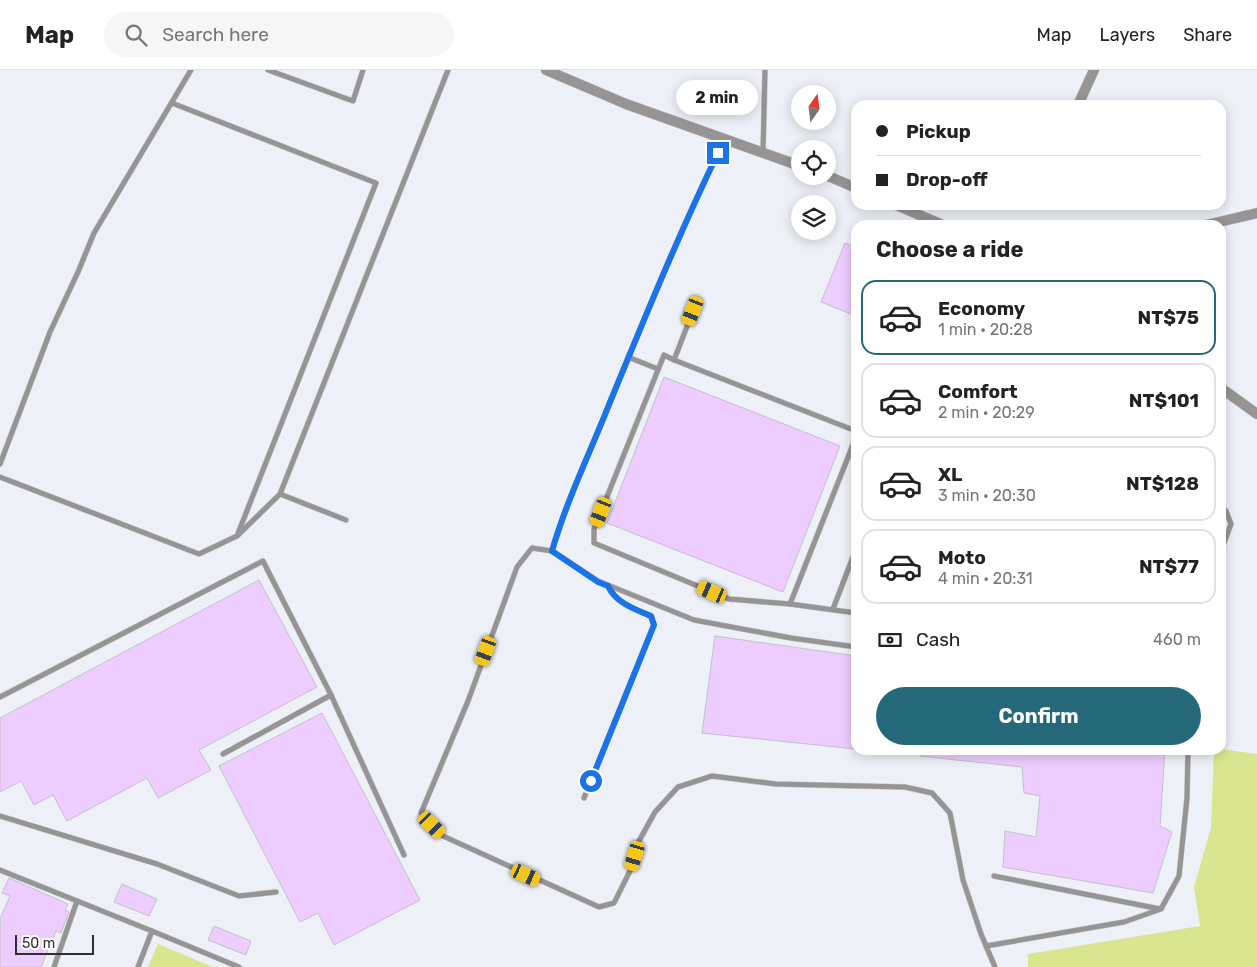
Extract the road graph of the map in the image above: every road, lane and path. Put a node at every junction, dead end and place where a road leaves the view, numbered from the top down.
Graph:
1 (191, 70) edge
2 (268, 70) edge
3 (363, 70) edge
4 (448, 70) edge
5 (546, 70) edge
6 (765, 70) edge
7 (1094, 70) edge
8 (1080, 100) edge
9 (172, 103) junction
10 (725, 139) junction
11 (764, 153) junction
12 (791, 163) edge
13 (836, 179) edge
14 (851, 186) edge
15 (908, 210) edge
16 (1257, 212) edge
17 (931, 220) edge
18 (1226, 220) edge
19 (693, 311) dead end
20 (628, 357) junction
21 (674, 360) junction
22 (658, 369) junction
23 (1226, 392) edge
24 (1257, 414) edge
25 (851, 429) edge
26 (851, 450) edge
27 (0, 464) edge
28 (0, 478) edge
29 (280, 494) junction
30 (1226, 511) edge
31 (346, 520) dead end
32 (237, 536) junction
33 (1226, 538) edge
34 (552, 551) junction
35 (851, 562) edge
36 (608, 586) junction
37 (790, 604) junction
38 (833, 609) junction
39 (851, 612) edge
40 (851, 646) edge
41 (331, 695) junction
42 (0, 697) edge
43 (223, 754) dead end
44 (1188, 755) edge
45 (584, 798) dead end
46 (0, 816) edge
47 (404, 855) dead end
48 (0, 872) edge
49 (994, 876) dead end
50 (276, 892) dead end
51 (77, 901) junction
52 (1161, 909) junction
53 (152, 931) junction
54 (986, 946) junction
55 (54, 967) edge
56 (138, 967) edge
57 (239, 967) edge
58 (995, 967) edge

1 - 9 lane
2 - 3 lane
4 - 29 lane
5 - 10 street
6 - 11 lane
7 - 8 street
9 - 27 lane
9 - 32 lane
10 - 11 street
10 - 20 lane
11 - 12 street
13 - 14 street
15 - 17 street
16 - 18 street
19 - 21 lane
20 - 22 lane
20 - 34 lane
21 - 22 lane
21 - 25 lane
22 - 37 lane
23 - 24 street
26 - 37 lane
28 - 32 lane
29 - 31 lane
29 - 32 lane
30 - 33 lane
34 - 36 lane
34 - 54 lane
35 - 38 lane
36 - 40 lane
36 - 45 lane
37 - 38 lane
38 - 39 lane
41 - 42 lane
41 - 43 lane
41 - 47 lane
44 - 52 lane
46 - 50 lane
48 - 51 lane
49 - 52 lane
51 - 53 lane
51 - 55 lane
52 - 54 lane
53 - 56 lane
53 - 57 lane
54 - 58 lane

